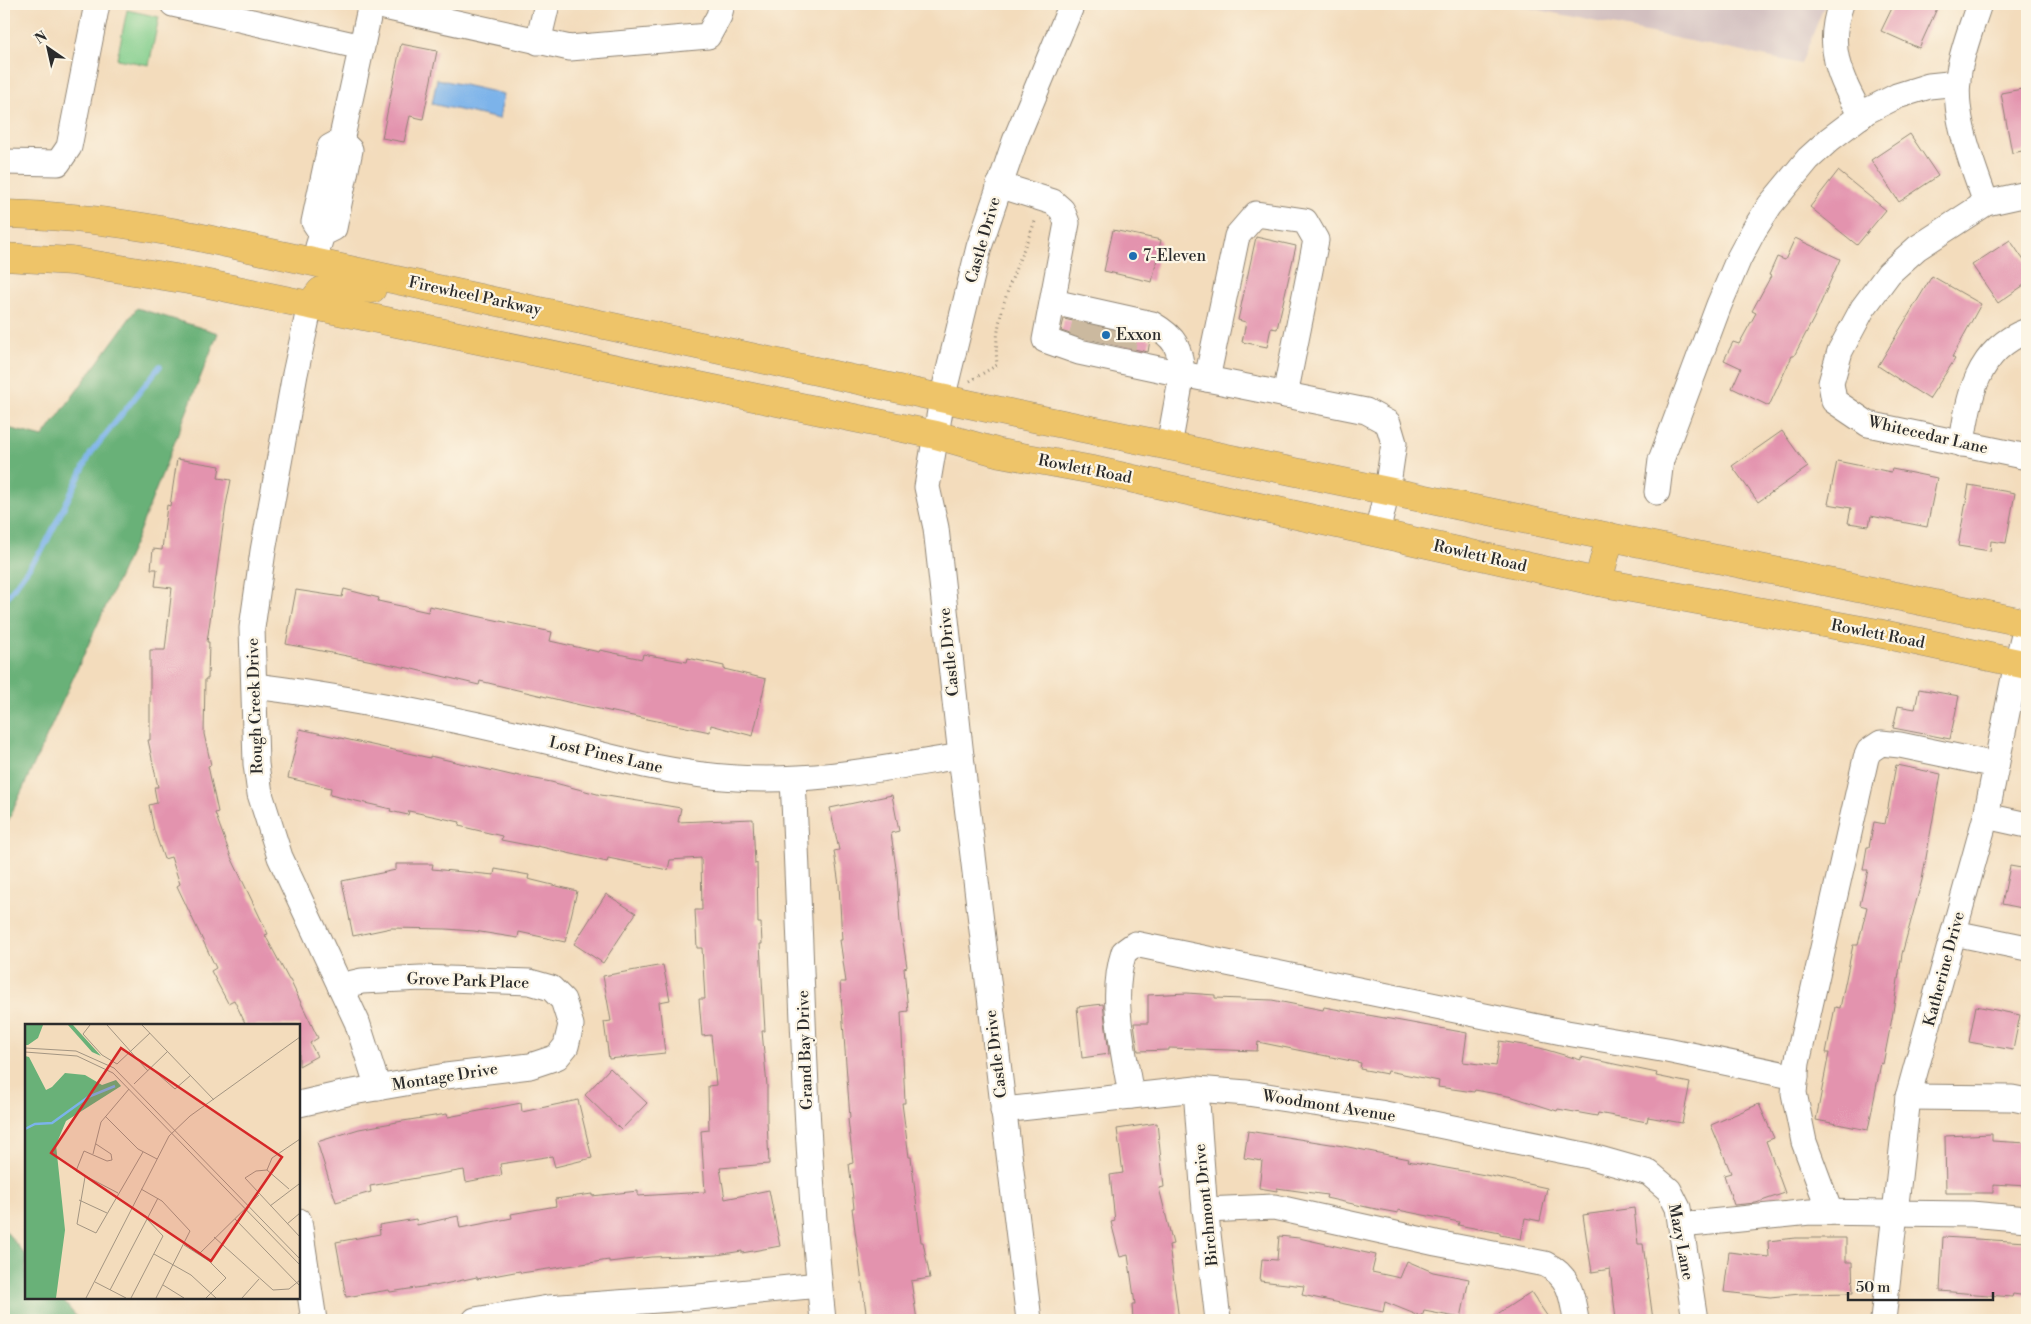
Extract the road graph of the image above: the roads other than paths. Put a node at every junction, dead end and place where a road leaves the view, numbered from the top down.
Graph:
1 (96, 4) edge
2 (173, 4) edge
3 (547, 4) edge
4 (722, 4) edge
5 (1072, 4) edge
6 (1837, 4) edge
7 (1979, 4) edge
8 (538, 42) junction
9 (362, 47) junction
10 (1958, 83) junction
11 (1861, 116) junction
12 (4, 162) edge
13 (999, 185) junction
14 (2027, 194) edge
15 (1986, 202) junction
16 (4, 214) edge
17 (4, 258) edge
18 (314, 262) junction
19 (488, 298) junction
20 (1053, 302) junction
21 (310, 305) junction
22 (2027, 331) edge
23 (1104, 335) junction
24 (1182, 374) junction
25 (1207, 379) junction
26 (1285, 395) junction
27 (942, 398) junction
28 (936, 435) junction
29 (1962, 444) junction
30 (1169, 446) junction
31 (2027, 457) edge
32 (1387, 491) junction
33 (1657, 492) dead end
34 (1377, 533) junction
35 (1610, 537) junction
36 (1598, 582) junction
37 (2027, 622) edge
38 (2022, 664) edge
39 (255, 686) junction
40 (960, 756) junction
41 (1996, 765) junction
42 (793, 780) junction
43 (1986, 816) junction
44 (2027, 825) edge
45 (1954, 933) junction
46 (2027, 948) edge
47 (340, 986) junction
48 (571, 1025) joint
49 (1796, 1077) junction
50 (378, 1088) junction
51 (1196, 1089) junction
52 (1131, 1096) junction
53 (1908, 1097) junction
54 (2027, 1101) edge
55 (300, 1104) edge
56 (1003, 1110) junction
57 (1650, 1173) joint
58 (1206, 1210) junction
59 (1830, 1212) junction
60 (1894, 1214) junction
61 (2027, 1219) edge
62 (1681, 1226) junction
63 (300, 1228) edge
64 (819, 1285) junction
65 (314, 1320) edge
66 (475, 1320) edge
67 (823, 1320) edge
68 (1030, 1320) edge
69 (1218, 1320) edge
70 (1576, 1320) edge
71 (1696, 1320) edge
72 (1883, 1320) edge

1 - 12 street
2 - 9 street
3 - 8 street
4 - 8 street
5 - 13 street, Castle Drive
6 - 11 street
7 - 10 street
8 - 9 street
9 - 18 street
10 - 11 street
10 - 15 street
11 - 33 street
13 - 20 street
13 - 27 street, Castle Drive
14 - 15 street
15 - 29 street, Whitecedar Lane
16 - 18 main road, Firewheel Parkway
17 - 21 main road
18 - 19 main road, Firewheel Parkway
19 - 21 main road
19 - 27 main road, Firewheel Parkway
20 - 23 street
20 - 23 street
21 - 28 main road
21 - 39 street, Rough Creek Drive
22 - 29 street
23 - 24 street
23 - 24 street
24 - 25 street
24 - 30 street
25 - 26 street
25 - 26 street
26 - 32 street
27 - 28 street, Castle Drive
27 - 30 main road
28 - 34 main road, Rowlett Road
28 - 40 street, Castle Drive
29 - 31 street, Whitecedar Lane
30 - 32 main road
32 - 34 street
32 - 35 main road
34 - 36 main road, Rowlett Road
35 - 36 main road
35 - 37 main road
36 - 38 main road, Rowlett Road
37 - 38 street, Katherine Drive
38 - 41 street, Katherine Drive
39 - 42 street, Lost Pines Lane
39 - 47 street, Rough Creek Drive
40 - 42 street, Lost Pines Lane
40 - 56 street, Castle Drive
41 - 43 street, Katherine Drive
41 - 49 street
42 - 64 street, Grand Bay Drive
43 - 44 street
43 - 45 street, Katherine Drive
45 - 46 street
45 - 53 street, Katherine Drive
47 - 48 street, Grove Park Place
47 - 50 street, Rough Creek Drive
48 - 50 street, Montage Drive
49 - 52 street
49 - 59 street
50 - 55 street, Montage Drive
51 - 52 street, Woodmont Avenue
51 - 57 street, Woodmont Avenue
51 - 58 street, Birchmont Drive
52 - 56 street, Woodmont Avenue
53 - 54 street
53 - 60 street, Katherine Drive
56 - 68 street, Castle Drive
57 - 62 street, Mazy Lane
58 - 69 street, Birchmont Drive
58 - 70 street
59 - 60 street
59 - 62 street
60 - 61 street
60 - 72 street, Katherine Drive
62 - 71 street, Mazy Lane
63 - 65 street
64 - 66 street
64 - 67 street, Grand Bay Drive

